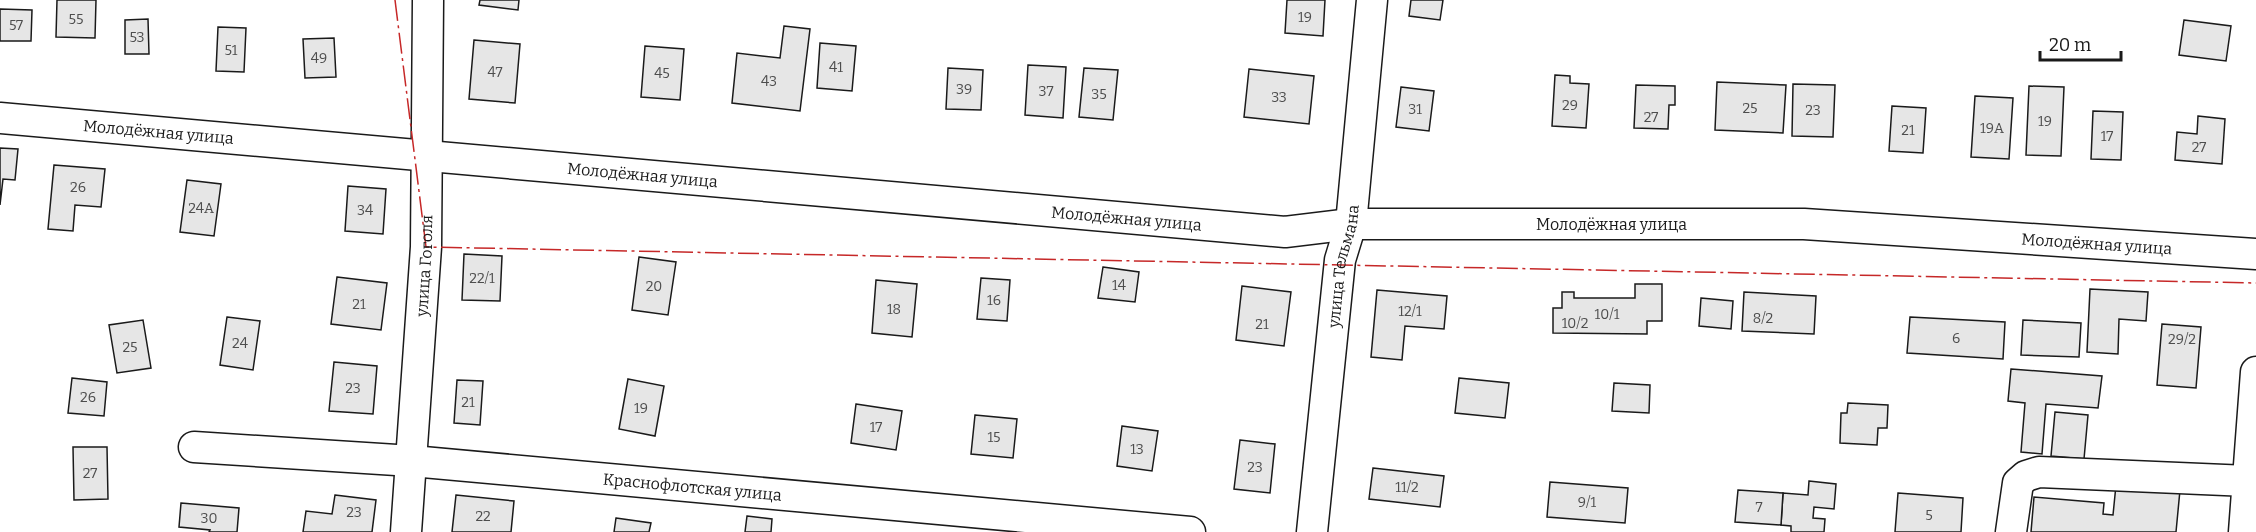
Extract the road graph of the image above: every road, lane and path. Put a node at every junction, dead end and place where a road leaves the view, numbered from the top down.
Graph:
1 (428, 0) edge
2 (1372, 0) edge
3 (0, 118) edge
4 (427, 154) junction
5 (1351, 224) junction
6 (2256, 254) edge
7 (2256, 372) edge
8 (194, 447) dead end
9 (412, 461) junction
10 (2248, 481) junction
11 (406, 532) edge
12 (1190, 532) edge
13 (1312, 532) edge
14 (2011, 532) edge
15 (2244, 532) edge

1 - 4 street, улица Гоголя
2 - 5 street, улица Тельмана
3 - 4 street, Молодёжная улица
4 - 5 street, Молодёжная улица
4 - 9 street, улица Гоголя
5 - 6 street, Молодёжная улица
5 - 13 street, улица Тельмана
7 - 10 street
8 - 9 street, Краснофлотская улица
9 - 11 street, улица Гоголя
9 - 12 street, Краснофлотская улица
10 - 14 street
10 - 15 street

